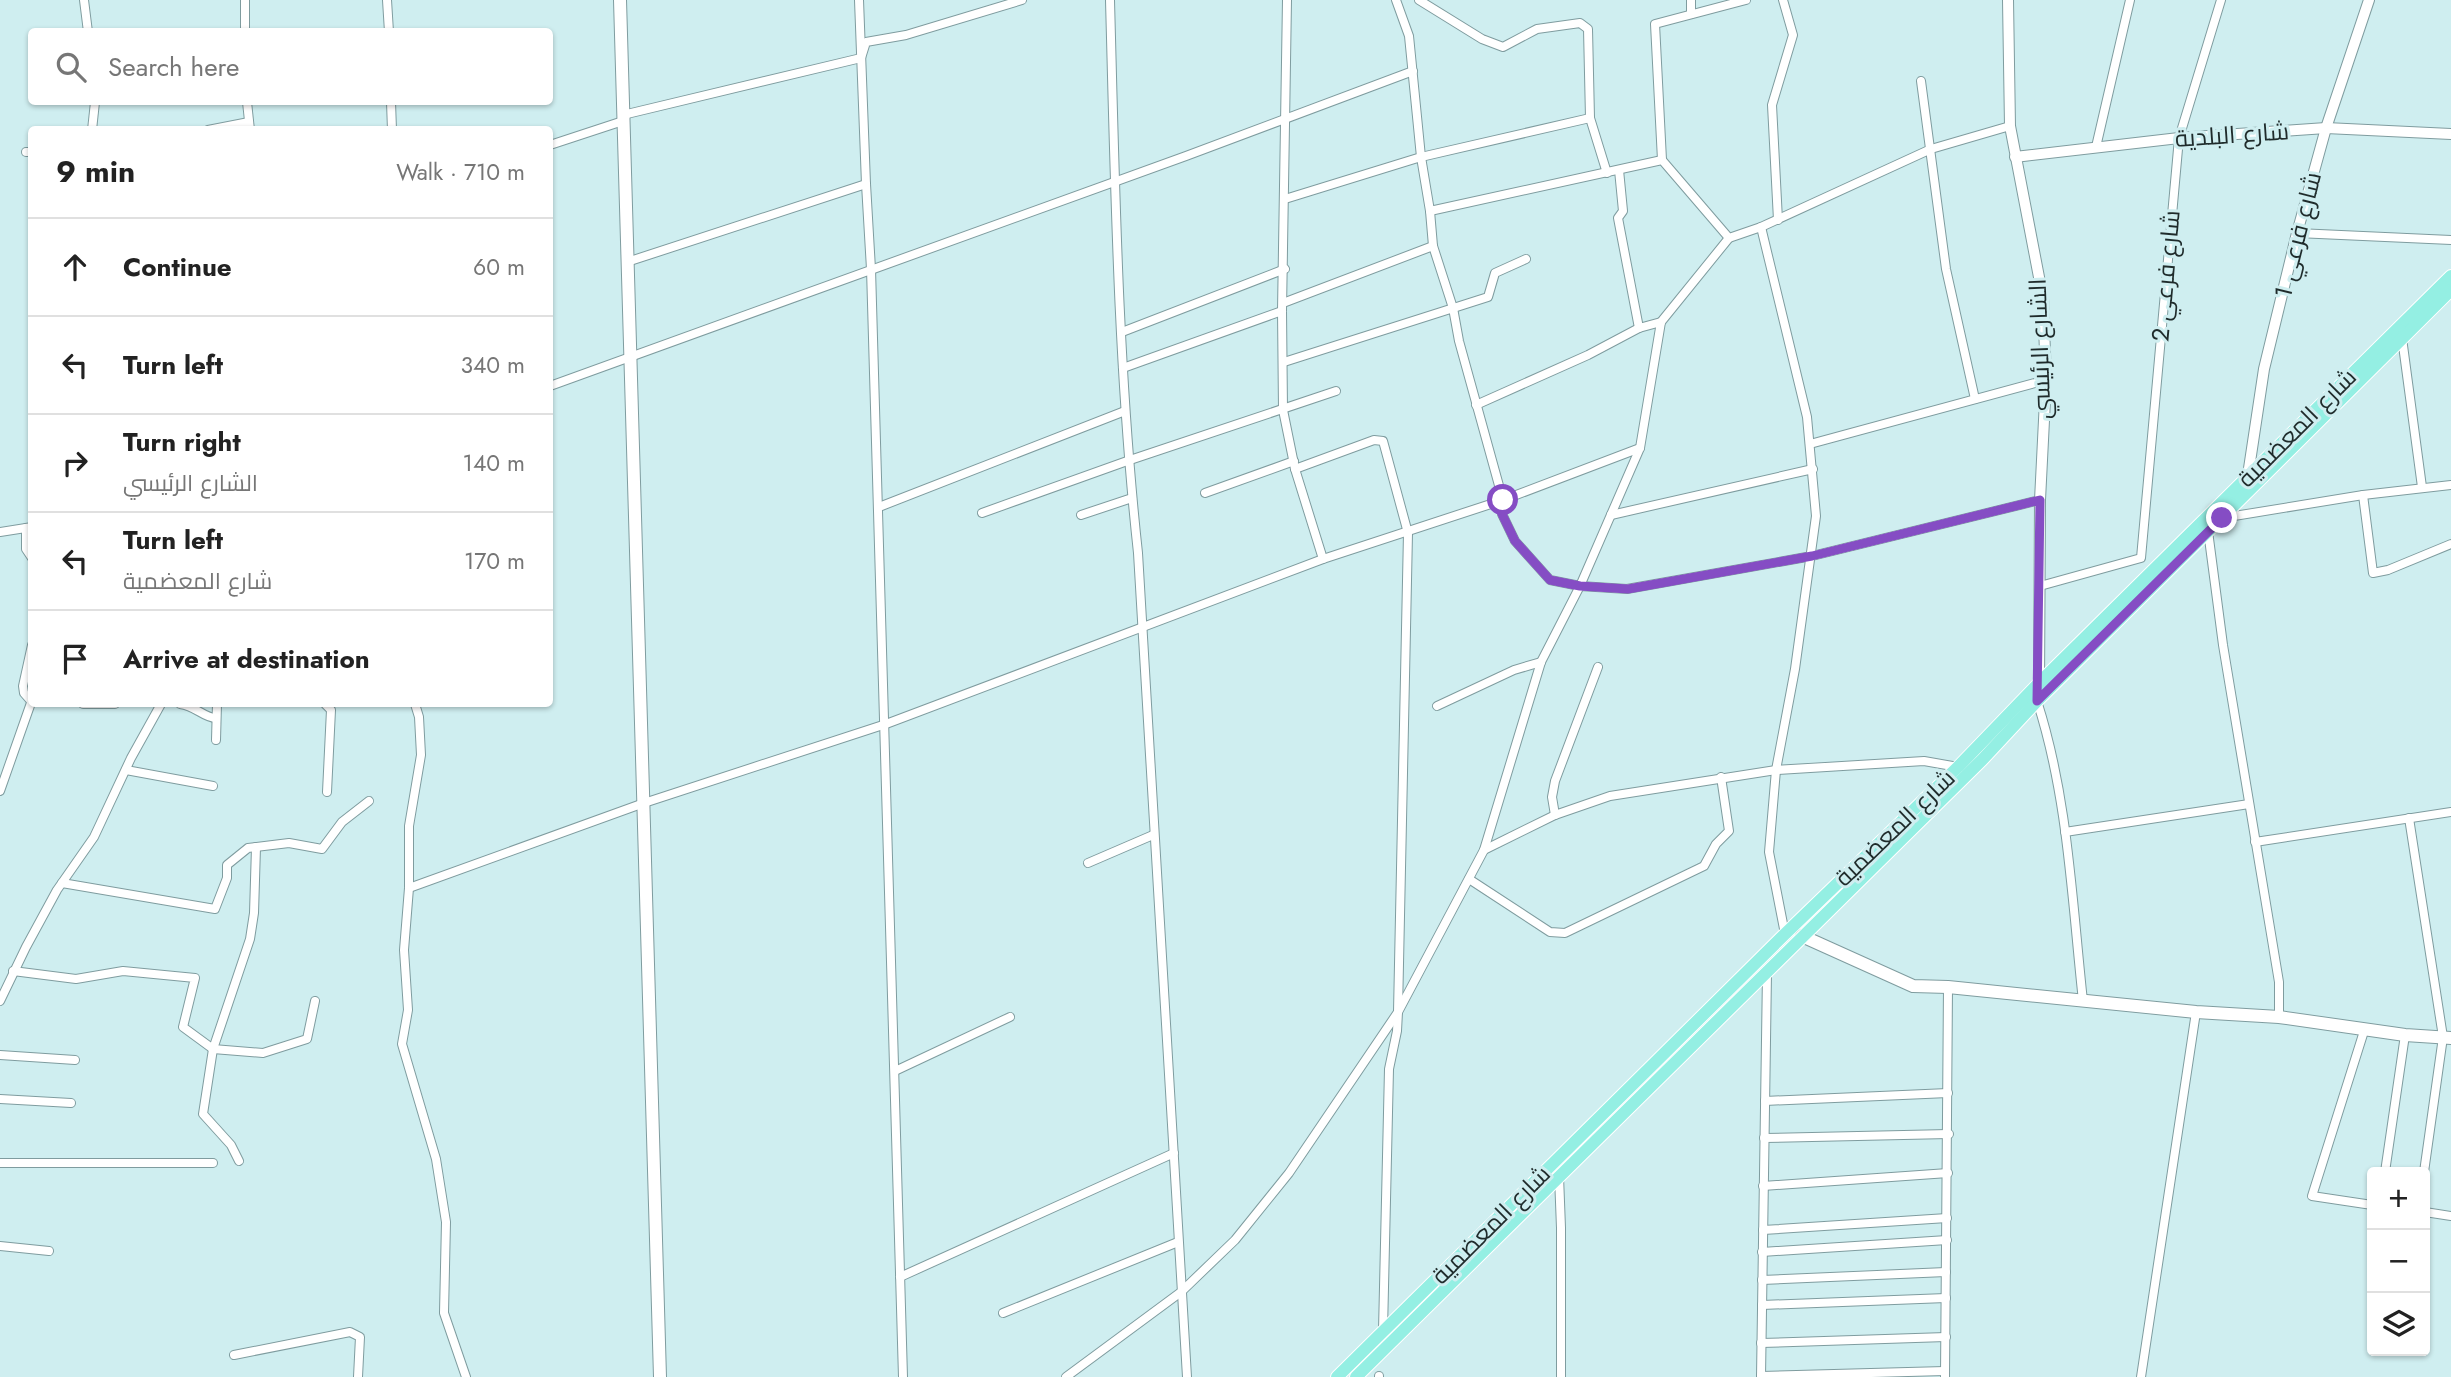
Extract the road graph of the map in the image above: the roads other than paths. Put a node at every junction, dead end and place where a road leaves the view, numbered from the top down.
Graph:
1 (84, 0) edge
2 (245, 0) edge
3 (387, 0) edge
4 (620, 0) edge
5 (859, 0) edge
6 (1021, 0) edge
7 (1110, 0) edge
8 (1287, 0) edge
9 (1396, 0) edge
10 (1419, 0) edge
11 (1691, 0) edge
12 (1746, 0) edge
13 (1783, 0) edge
14 (2008, 0) edge
15 (2130, 0) edge
16 (2221, 0) edge
17 (2369, 0) edge
18 (1691, 14) junction
19 (88, 28) edge
20 (245, 28) edge
21 (389, 28) edge
22 (861, 58) junction
23 (1413, 71) junction
24 (1921, 81) dead end
25 (95, 105) edge
26 (247, 105) edge
27 (391, 105) edge
28 (1590, 118) junction
29 (1285, 120) junction
30 (623, 121) junction
31 (92, 126) edge
32 (249, 126) edge
33 (392, 126) edge
34 (2010, 126) junction
35 (2326, 128) junction
36 (2451, 134) edge
37 (2179, 138) junction
38 (553, 144) edge
39 (2096, 147) junction
40 (1931, 149) junction
41 (1421, 157) junction
42 (2015, 157) junction
43 (1662, 160) junction
44 (1619, 170) junction
45 (1607, 173) junction
46 (1115, 181) junction
47 (866, 184) junction
48 (1285, 200) junction
49 (1430, 211) junction
50 (1778, 219) junction
51 (1761, 227) junction
52 (2297, 233) junction
53 (1729, 237) junction
54 (2451, 240) edge
55 (1433, 246) junction
56 (1526, 259) dead end
57 (627, 262) junction
58 (871, 269) junction
59 (1285, 270) junction
60 (2451, 276) edge
61 (2451, 290) edge
62 (1283, 307) junction
63 (1453, 308) junction
64 (1661, 322) junction
65 (1639, 328) junction
66 (1122, 332) junction
67 (2402, 338) junction
68 (629, 356) junction
69 (1284, 362) junction
70 (1123, 368) junction
71 (2046, 380) junction
72 (553, 385) edge
73 (1336, 391) dead end
74 (1975, 399) junction
75 (1476, 405) junction
76 (1283, 410) junction
77 (1125, 411) junction
78 (1810, 444) junction
79 (1640, 448) junction
80 (1130, 460) junction
81 (1295, 465) junction
82 (1813, 469) junction
83 (2248, 475) junction
84 (2451, 485) edge
85 (2422, 487) junction
86 (1205, 493) dead end
87 (2363, 495) junction
88 (1132, 498) junction
89 (1503, 500) junction
90 (2040, 500) junction
91 (879, 507) junction
92 (982, 513) dead end
93 (1081, 515) dead end
94 (1611, 515) junction
95 (2222, 518) junction
96 (28, 528) edge
97 (2208, 531) junction
98 (0, 532) edge
99 (1408, 533) junction
100 (28, 535) edge
101 (2451, 544) edge
102 (28, 552) edge
103 (1812, 556) junction
104 (1323, 559) junction
105 (1580, 586) junction
106 (2040, 586) junction
107 (1142, 628) junction
108 (1541, 662) junction
109 (28, 663) edge
110 (1598, 667) dead end
111 (2039, 683) junction
112 (28, 697) edge
113 (2037, 701) junction
114 (1437, 706) dead end
115 (29, 707) edge
116 (159, 707) edge
117 (195, 707) edge
118 (217, 707) edge
119 (328, 707) edge
120 (416, 707) edge
121 (216, 718) junction
122 (886, 724) junction
123 (216, 740) dead end
124 (1977, 755) junction
125 (1958, 767) junction
126 (126, 770) junction
127 (1776, 770) junction
128 (1721, 777) junction
129 (213, 786) dead end
130 (0, 791) edge
131 (327, 792) dead end
132 (369, 801) dead end
133 (644, 803) junction
134 (2249, 804) junction
135 (2451, 812) edge
136 (1555, 815) junction
137 (2409, 818) junction
138 (2065, 832) junction
139 (1153, 835) junction
140 (2255, 842) junction
141 (256, 847) junction
142 (1484, 850) junction
143 (1088, 863) dead end
144 (1469, 879) junction
145 (62, 883) junction
146 (410, 888) junction
147 (1785, 934) junction
148 (1802, 936) junction
149 (1767, 970) junction
150 (7, 976) edge
151 (1948, 987) junction
152 (0, 1001) edge
153 (315, 1001) dead end
154 (2082, 1001) junction
155 (1398, 1012) junction
156 (2196, 1012) junction
157 (1010, 1017) dead end
158 (2279, 1017) junction
159 (2365, 1028) junction
160 (2405, 1034) junction
161 (2447, 1038) edge
162 (213, 1049) junction
163 (0, 1055) edge
164 (75, 1060) dead end
165 (895, 1070) junction
166 (1948, 1093) junction
167 (0, 1100) edge
168 (1765, 1101) junction
169 (71, 1103) dead end
170 (1949, 1134) junction
171 (1763, 1138) junction
172 (1174, 1153) junction
173 (239, 1161) dead end
174 (0, 1163) edge
175 (213, 1163) dead end
176 (2386, 1167) edge
177 (2425, 1167) edge
178 (1948, 1173) junction
179 (1559, 1176) junction
180 (1763, 1186) junction
181 (2367, 1204) edge
182 (2430, 1214) edge
183 (2451, 1216) edge
184 (1947, 1218) junction
185 (1763, 1230) junction
186 (1947, 1240) junction
187 (1178, 1242) junction
188 (0, 1246) edge
189 (49, 1251) dead end
190 (1762, 1252) junction
191 (1946, 1272) junction
192 (900, 1277) junction
193 (1762, 1280) junction
194 (1181, 1292) junction
195 (1946, 1298) junction
196 (1762, 1304) junction
197 (1003, 1313) dead end
198 (1383, 1332) junction
199 (1946, 1337) junction
200 (1761, 1343) junction
201 (234, 1355) dead end
202 (1945, 1374) edge
203 (358, 1377) edge
204 (466, 1377) edge
205 (660, 1377) edge
206 (903, 1377) edge
207 (1066, 1377) edge
208 (1187, 1377) edge
209 (1337, 1377) edge
210 (1356, 1377) edge
211 (1561, 1377) edge
212 (1761, 1377) edge
213 (2141, 1377) edge

1 - 19 street
2 - 20 street
3 - 21 street
4 - 30 main road
5 - 22 street
6 - 22 street
7 - 46 street
8 - 29 street
9 - 23 street
10 - 28 street
11 - 18 street
12 - 18 street
13 - 50 street
14 - 34 street, الشارع الرئيسي
15 - 39 street
16 - 37 street, شارع فرعي 2
17 - 35 street, شارع فرعي 1
18 - 43 street
22 - 30 street
22 - 47 street
23 - 29 street
23 - 41 street
24 - 40 street
25 - 31 street
26 - 32 street
27 - 33 street
28 - 41 street
28 - 45 street
29 - 46 street
29 - 48 street
30 - 38 street
30 - 57 main road
34 - 40 street
34 - 42 street, الشارع الرئيسي
35 - 36 street, شارع البلدية
35 - 37 street, شارع البلدية
35 - 52 street, شارع فرعي 1
37 - 39 street, شارع البلدية
37 - 106 street, شارع فرعي 2
39 - 42 street, شارع البلدية
40 - 50 street
40 - 74 street
41 - 48 street
41 - 49 street
42 - 71 street, الشارع الرئيسي
43 - 44 street
43 - 53 street
44 - 45 street
44 - 65 street
45 - 49 street
46 - 58 street
46 - 66 street
47 - 57 street
47 - 58 street
48 - 59 street
49 - 55 street
50 - 51 street
51 - 53 street
51 - 78 street
52 - 54 street
52 - 83 street, شارع فرعي 1
53 - 64 street
55 - 62 street
55 - 63 street
56 - 63 street
57 - 68 main road
58 - 68 street
58 - 91 street
59 - 62 street
59 - 66 street
60 - 83 main road, شارع المعضمية
61 - 67 main road, شارع المعضمية
62 - 69 street
62 - 70 street
63 - 69 street
63 - 75 street
64 - 65 street
64 - 79 street
65 - 75 street
66 - 70 street
67 - 85 street
67 - 95 main road, شارع المعضمية
68 - 72 street
68 - 133 main road
69 - 76 street
70 - 77 street
71 - 74 street
71 - 90 street, الشارع الرئيسي
73 - 76 street
74 - 78 street
75 - 89 street
76 - 80 street
76 - 81 street
77 - 80 street
77 - 91 street
78 - 82 street
79 - 89 street
79 - 94 street
80 - 88 street
80 - 92 street
81 - 86 street
81 - 99 street
81 - 104 street
82 - 94 street
82 - 103 street
83 - 111 main road, شارع المعضمية
84 - 85 street
85 - 87 street
87 - 95 street
87 - 101 street
88 - 93 street
88 - 107 street
89 - 99 street
89 - 105 street
90 - 103 street
90 - 106 street, الشارع الرئيسي
91 - 122 street
94 - 105 street
95 - 97 main road, شارع المعضمية
96 - 98 street
97 - 113 main road, شارع المعضمية
97 - 134 street
99 - 104 street
99 - 155 street
100 - 102 street
103 - 105 street
103 - 127 street
104 - 107 street
105 - 108 street
106 - 111 street, الشارع الرئيسي
107 - 122 street
107 - 139 street
108 - 114 street
108 - 142 street
109 - 112 street
110 - 136 street
111 - 113 street, الشارع الرئيسي
111 - 124 main road, شارع المعضمية
113 - 124 main road, شارع المعضمية
113 - 138 street
115 - 130 street
116 - 126 street
117 - 121 street
118 - 121 street
119 - 131 street
120 - 146 street
121 - 123 street
122 - 133 street
122 - 165 street
124 - 125 main road, شارع المعضمية
124 - 148 main road, شارع المعضمية
125 - 127 street
125 - 147 main road, شارع المعضمية
126 - 129 street
126 - 145 street
127 - 128 street
127 - 147 street
128 - 136 street
128 - 144 street
132 - 141 street
133 - 146 street
133 - 205 main road
134 - 138 street
134 - 140 street
135 - 137 street
136 - 142 street
137 - 140 street
137 - 161 street
138 - 154 street
139 - 143 street
139 - 172 street
140 - 158 street
141 - 145 street
141 - 162 street
142 - 144 street
144 - 155 street
145 - 150 street
146 - 204 street
147 - 198 main road, شارع المعضمية
148 - 149 main road, شارع المعضمية
148 - 151 main road
149 - 168 street
149 - 179 main road, شارع المعضمية
150 - 152 street
150 - 162 street
151 - 154 main road
151 - 166 street
153 - 162 street
154 - 156 main road
155 - 194 street
155 - 198 street
156 - 158 main road
156 - 213 street
157 - 165 street
158 - 159 main road
159 - 160 main road
159 - 181 street
160 - 161 main road
160 - 176 street
161 - 177 street
162 - 173 street
163 - 164 street
165 - 192 street
166 - 168 street
166 - 170 street
167 - 169 street
168 - 171 street
170 - 171 street
170 - 178 street
171 - 180 street
172 - 187 street
172 - 192 street
174 - 175 street
178 - 180 street
178 - 184 street
179 - 210 main road, شارع المعضمية
179 - 211 street
180 - 185 street
182 - 183 street
184 - 185 street
184 - 186 street
185 - 190 street
186 - 190 street
186 - 191 street
187 - 194 street
187 - 197 street
188 - 189 street
190 - 193 street
191 - 193 street
191 - 195 street
192 - 206 street
193 - 196 street
194 - 207 street
194 - 208 street
195 - 196 street
195 - 199 street
196 - 200 street
198 - 209 main road, شارع المعضمية
199 - 200 street
199 - 202 street
200 - 212 street
201 - 203 street
202 - 212 street

